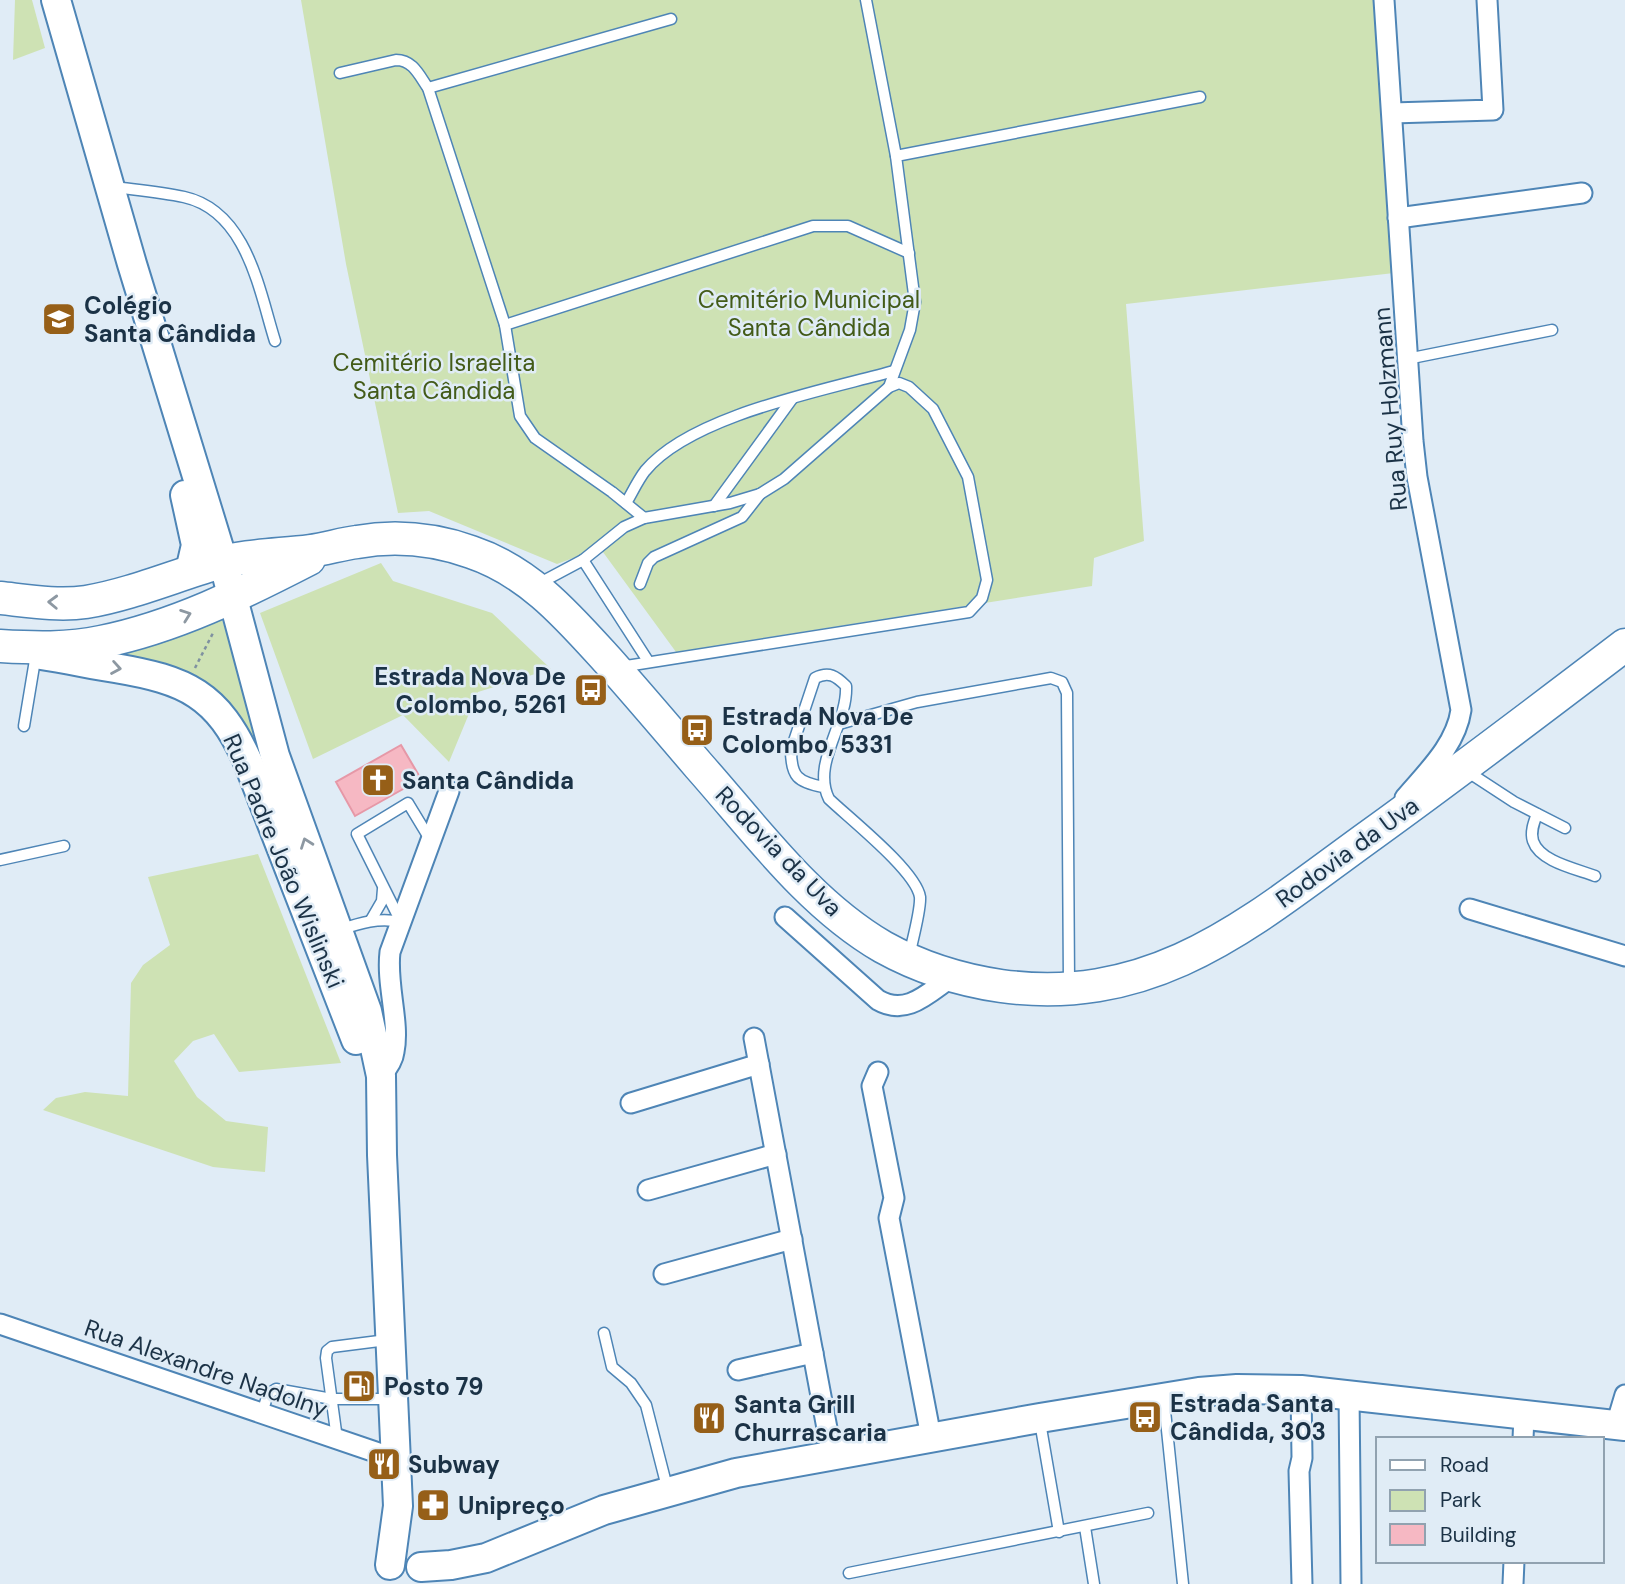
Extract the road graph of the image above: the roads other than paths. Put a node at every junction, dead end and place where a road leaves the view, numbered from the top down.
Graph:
1 (57, 0) edge
2 (866, 0) edge
3 (1384, 0) edge
4 (1487, 0) edge
5 (671, 19) dead end
6 (340, 73) dead end
7 (428, 88) junction
8 (1200, 97) dead end
9 (1392, 113) junction
10 (896, 156) junction
11 (110, 187) junction
12 (1582, 193) dead end
13 (1398, 218) junction
14 (909, 253) junction
15 (132, 264) junction
16 (505, 325) junction
17 (1552, 330) dead end
18 (275, 341) dead end
19 (1407, 359) junction
20 (894, 371) junction
21 (889, 387) junction
22 (792, 399) junction
23 (760, 494) junction
24 (626, 503) junction
25 (714, 506) junction
26 (644, 518) junction
27 (329, 549) junction
28 (583, 560) junction
29 (223, 561) junction
30 (190, 571) junction
31 (640, 584) dead end
32 (534, 586) junction
33 (0, 598) edge
34 (233, 598) junction
35 (1625, 645) edge
36 (0, 647) edge
37 (36, 654) junction
38 (648, 661) junction
39 (614, 668) junction
40 (839, 724) junction
41 (24, 726) dead end
42 (1462, 768) junction
43 (823, 787) junction
44 (449, 791) dead end
45 (1537, 814) junction
46 (1382, 827) junction
47 (1565, 828) dead end
48 (431, 841) junction
49 (64, 846) dead end
50 (282, 847) junction
51 (0, 860) edge
52 (1595, 876) dead end
53 (384, 887) junction
54 (1470, 909) dead end
55 (785, 917) dead end
56 (371, 920) junction
57 (401, 922) junction
58 (338, 930) junction
59 (1625, 956) edge
60 (908, 960) junction
61 (953, 976) junction
62 (1069, 990) junction
63 (754, 1038) dead end
64 (760, 1064) junction
65 (878, 1072) dead end
66 (382, 1076) junction
67 (631, 1102) dead end
68 (776, 1154) junction
69 (382, 1155) junction
70 (648, 1190) dead end
71 (792, 1239) junction
72 (664, 1274) dead end
73 (0, 1324) edge
74 (604, 1333) dead end
75 (391, 1340) junction
76 (813, 1353) junction
77 (738, 1370) dead end
78 (1301, 1390) junction
79 (1349, 1394) junction
80 (1625, 1395) edge
81 (1164, 1397) junction
82 (332, 1399) junction
83 (393, 1399) junction
84 (262, 1413) junction
85 (1040, 1418) junction
86 (1620, 1425) edge
87 (1523, 1427) edge
88 (931, 1437) junction
89 (337, 1439) junction
90 (832, 1455) junction
91 (396, 1459) junction
92 (668, 1491) junction
93 (1149, 1513) dead end
94 (1084, 1527) junction
95 (1059, 1532) junction
96 (486, 1558) junction
97 (1514, 1563) edge
98 (407, 1573) edge
99 (849, 1573) dead end
100 (449, 1584) edge
101 (1094, 1584) edge
102 (1183, 1584) edge
103 (1302, 1584) edge
104 (1351, 1584) edge
105 (1513, 1584) edge

1 - 11 main road
2 - 10 lane
3 - 9 street, Rua Ruy Holzmann
4 - 9 street
5 - 7 lane
6 - 7 lane
7 - 16 lane
8 - 10 lane
9 - 13 street, Rua Ruy Holzmann
10 - 14 lane
11 - 15 main road
11 - 18 lane
12 - 13 street
13 - 19 street, Rua Ruy Holzmann
14 - 16 lane
14 - 20 lane
15 - 29 main road, Rua Padre João Wislinski
15 - 30 main road
16 - 24 lane
17 - 19 lane
19 - 46 street, Rua Ruy Holzmann
20 - 21 lane
20 - 22 lane
21 - 23 lane
21 - 38 lane
22 - 24 lane
22 - 25 lane
23 - 25 lane
23 - 31 lane
24 - 26 lane
25 - 26 lane
26 - 28 lane
27 - 29 highway, Rodovia da Uva
27 - 32 highway, Rodovia da Uva
27 - 34 highway, Rodovia da Uva
28 - 32 lane
28 - 38 lane
29 - 30 highway, Rodovia da Uva
29 - 34 main road, Rua Padre João Wislinski
30 -> 33 highway, Rodovia da Uva
32 - 39 highway, Rodovia da Uva
36 -> 34 highway, Rodovia da Uva
58 -> 34 main road, Rua Padre João Wislinski
35 - 42 highway, Rodovia da Uva
36 - 37 main road, Rua Padre João Wislinski
37 - 41 lane
37 -> 50 main road, Rua Padre João Wislinski
38 - 39 lane
39 - 60 highway, Rodovia da Uva
40 - 43 lane
40 - 43 lane
40 - 62 lane
42 - 45 lane
42 - 46 highway, Rodovia da Uva
43 - 60 lane
44 - 48 street
45 - 47 lane
45 - 52 lane
46 - 62 highway, Rodovia da Uva
48 - 53 lane
48 - 57 street
49 - 51 lane
50 - 58 main road
50 - 69 main road, Rua Padre João Wislinski
53 - 56 lane
53 - 57 lane
54 - 59 street
55 - 61 street
56 - 57 lane
56 - 58 lane
57 - 66 street
58 - 66 main road, Rua Padre João Wislinski
60 - 61 highway, Rodovia da Uva
61 - 62 highway, Rodovia da Uva
63 - 64 street
64 - 67 street
64 - 68 street
65 - 88 street
66 - 69 main road, Rua Padre João Wislinski
68 - 70 street
68 - 71 street
69 - 75 main road, Rua Padre João Wislinski
71 - 72 street
71 - 76 street
73 - 84 street, Rua Alexandre Nadolny
74 - 92 lane
75 - 82 lane
75 - 83 main road, Rua Padre João Wislinski
76 - 77 street
76 - 90 street
78 - 79 main road
78 - 81 main road
78 - 103 street
79 - 87 main road
79 - 104 street
80 - 86 street
81 - 85 main road
81 - 102 lane
82 - 83 lane
82 - 84 lane
82 - 89 lane
83 - 91 main road, Rua Padre João Wislinski
84 - 89 street, Rua Alexandre Nadolny
85 - 88 main road
85 - 95 lane
86 - 87 main road
88 - 90 main road
89 - 91 street, Rua Alexandre Nadolny
90 - 92 main road
91 - 98 main road, Rua Padre João Wislinski
92 - 96 main road
93 - 94 lane
94 - 95 lane
94 - 101 lane
95 - 99 lane
96 - 98 main road
96 - 100 main road
97 - 105 street

